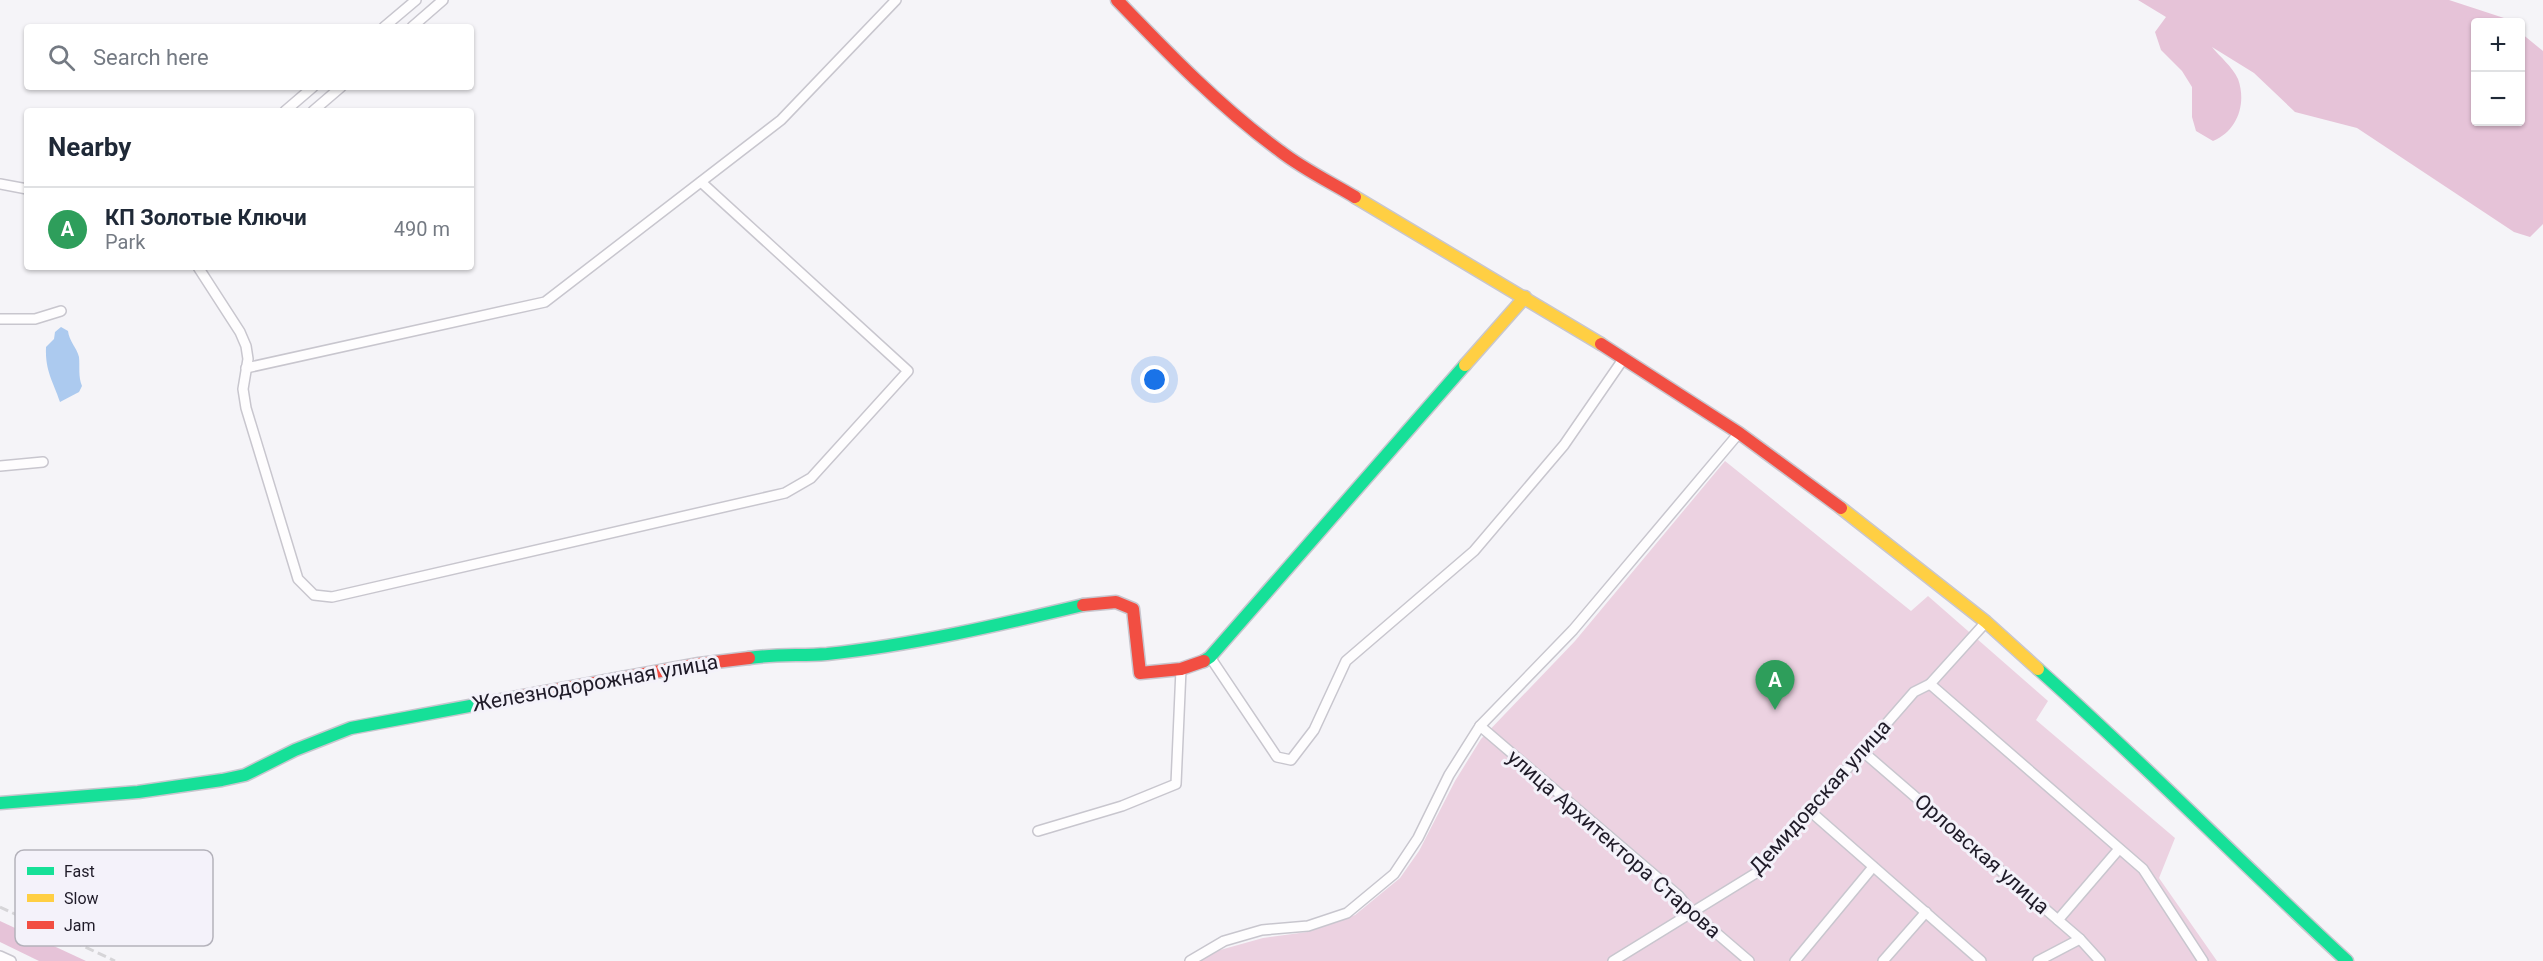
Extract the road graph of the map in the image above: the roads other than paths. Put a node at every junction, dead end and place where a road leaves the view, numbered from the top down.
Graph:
1 (416, 0) edge
2 (443, 0) edge
3 (896, 0) edge
4 (1117, 0) edge
5 (388, 24) edge
6 (415, 24) edge
7 (310, 90) edge
8 (338, 90) edge
9 (288, 108) edge
10 (316, 108) edge
11 (701, 182) junction
12 (0, 184) edge
13 (24, 188) edge
14 (200, 270) edge
15 (1525, 297) junction
16 (61, 311) dead end
17 (0, 320) edge
18 (1624, 357) junction
19 (246, 368) junction
20 (1739, 433) junction
21 (43, 462) dead end
22 (0, 466) edge
23 (1986, 622) junction
24 (1210, 657) junction
25 (1181, 669) junction
26 (1930, 684) junction
27 (1480, 726) junction
28 (1862, 750) junction
29 (0, 803) edge
30 (1810, 811) junction
31 (1038, 831) dead end
32 (2119, 849) junction
33 (1874, 867) junction
34 (1926, 912) junction
35 (1693, 913) junction
36 (2058, 920) junction
37 (2080, 939) junction
38 (0, 956) edge
39 (11, 961) edge
40 (1190, 961) edge
41 (1613, 961) edge
42 (1749, 961) edge
43 (1795, 961) edge
44 (1883, 961) edge
45 (1981, 961) edge
46 (2038, 961) edge
47 (2100, 961) edge
48 (2203, 961) edge
49 (2347, 961) edge

1 - 5 street
2 - 6 street
3 - 11 street
4 - 15 street
7 - 9 street
8 - 10 street
11 - 19 street
11 - 19 street
12 - 13 street
14 - 19 street
15 - 18 street
15 - 24 street
16 - 17 street
18 - 20 street
18 - 24 street
20 - 23 street
20 - 27 street
21 - 22 street
23 - 26 street, Демидовская улица
23 - 49 street
24 - 25 street
25 - 29 street, Железнодорожная улица
25 - 31 street
26 - 28 street, Демидовская улица
26 - 32 street
27 - 35 street, улица Архитектора Старова
27 - 40 street
28 - 30 street, Демидовская улица
28 - 36 street, Орловская улица
30 - 33 street
30 - 35 street, Демидовская улица
32 - 36 street
32 - 48 street
33 - 34 street
33 - 43 street
34 - 44 street
34 - 45 street
35 - 41 street, Демидовская улица
35 - 42 street, улица Архитектора Старова
36 - 37 street, Орловская улица
37 - 46 street
37 - 47 street, Орловская улица
38 - 39 street

